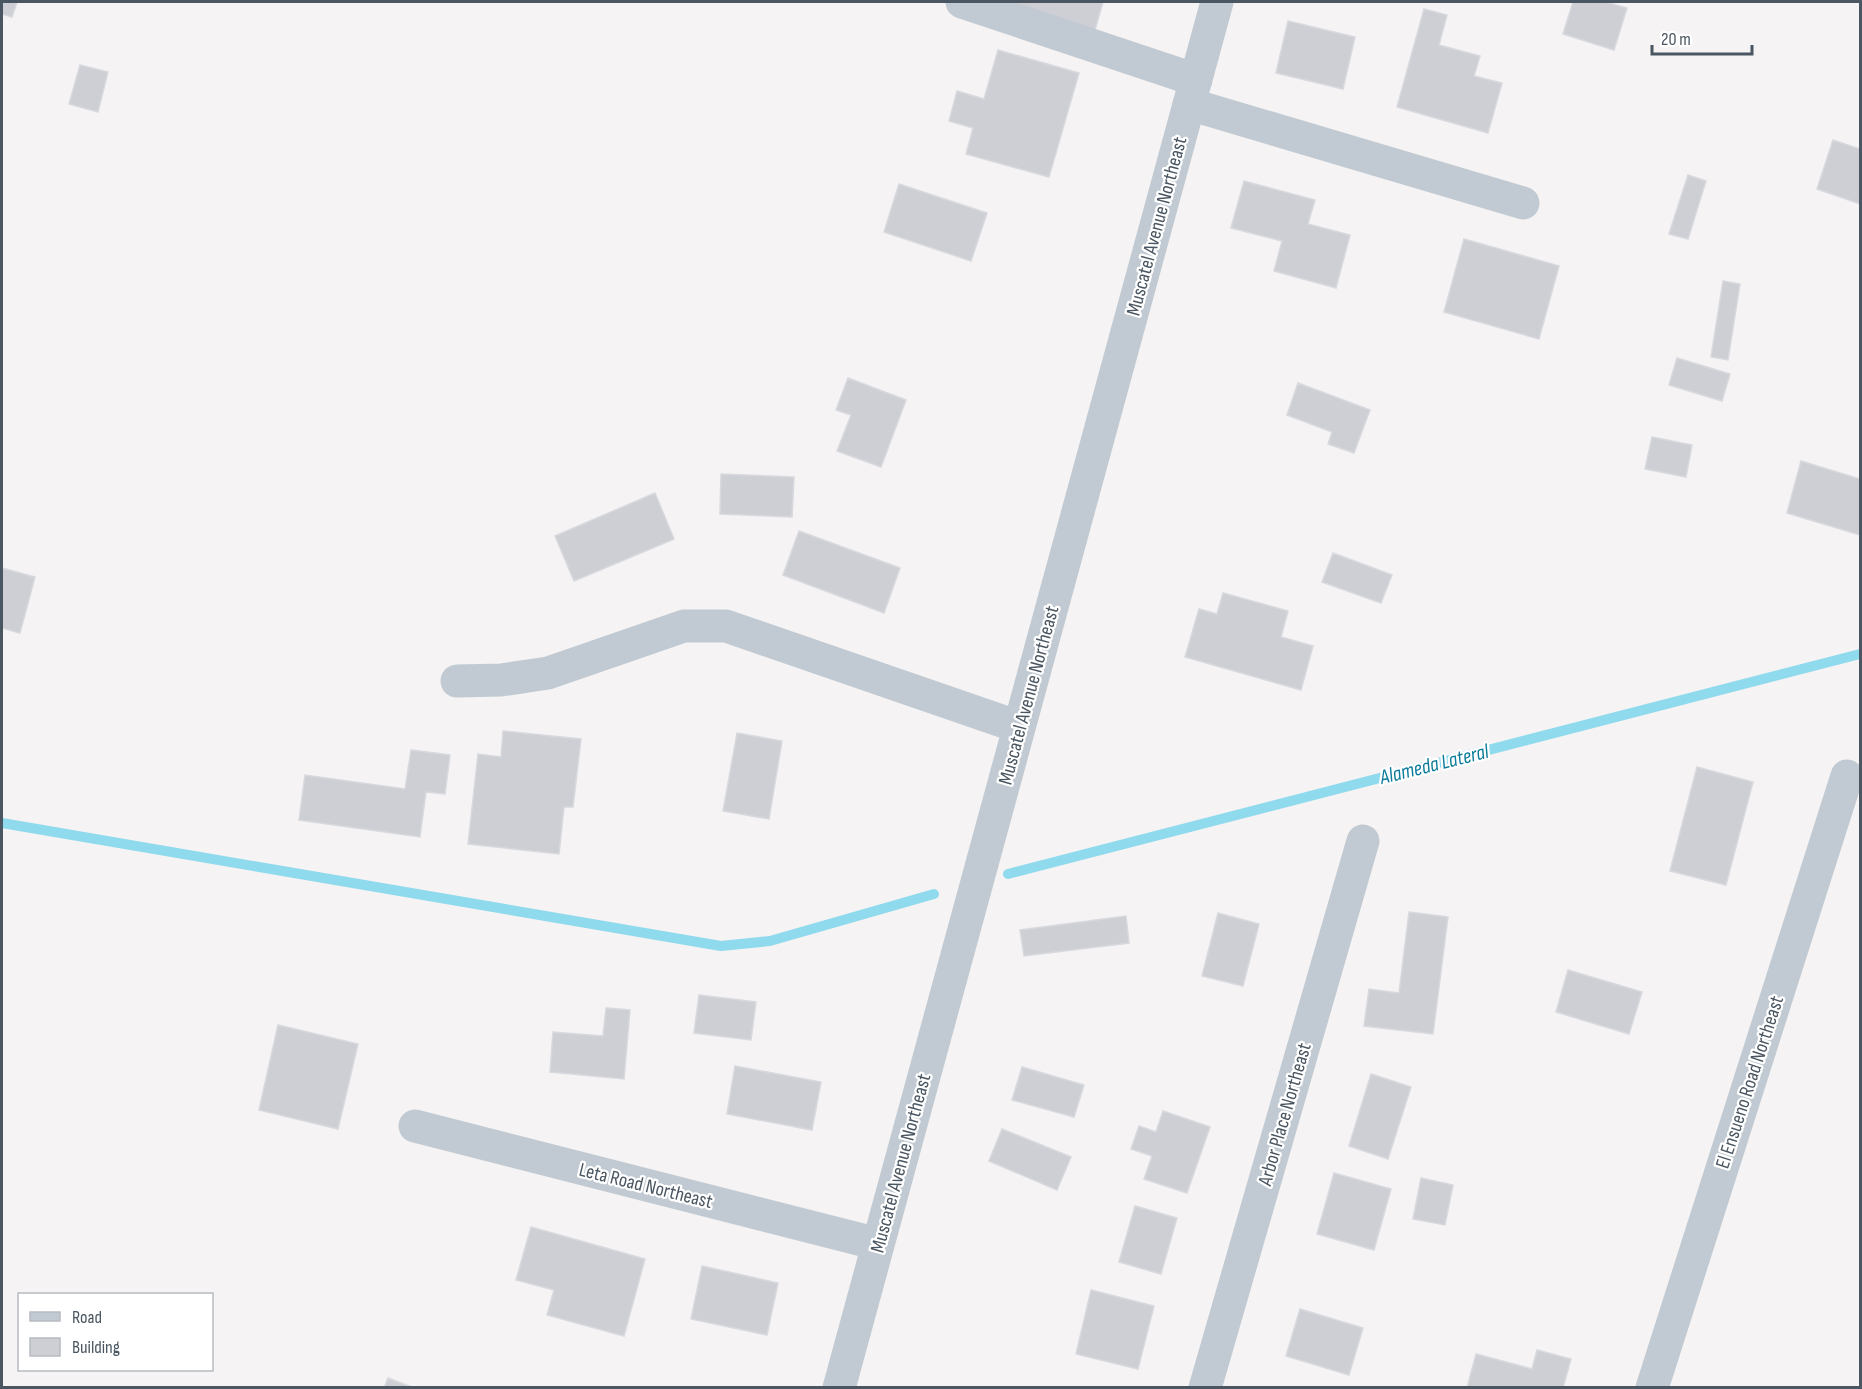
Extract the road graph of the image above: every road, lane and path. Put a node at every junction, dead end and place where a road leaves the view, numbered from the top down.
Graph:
1 (962, 2) edge
2 (1217, 2) edge
3 (1192, 92) junction
4 (1523, 203) dead end
5 (458, 681) dead end
6 (1019, 727) junction
7 (1846, 776) dead end
8 (1363, 841) dead end
9 (415, 1126) dead end
10 (878, 1244) junction
11 (839, 1388) edge
12 (1205, 1388) edge
13 (1652, 1388) edge

1 - 3 street
2 - 3 street, Muscatel Avenue Northeast
3 - 4 street
3 - 6 street, Muscatel Avenue Northeast
5 - 6 street
6 - 10 street, Muscatel Avenue Northeast
7 - 13 street, El Ensueno Road Northeast
8 - 12 street, Arbor Place Northeast
9 - 10 street, Leta Road Northeast
10 - 11 street, Muscatel Avenue Northeast

